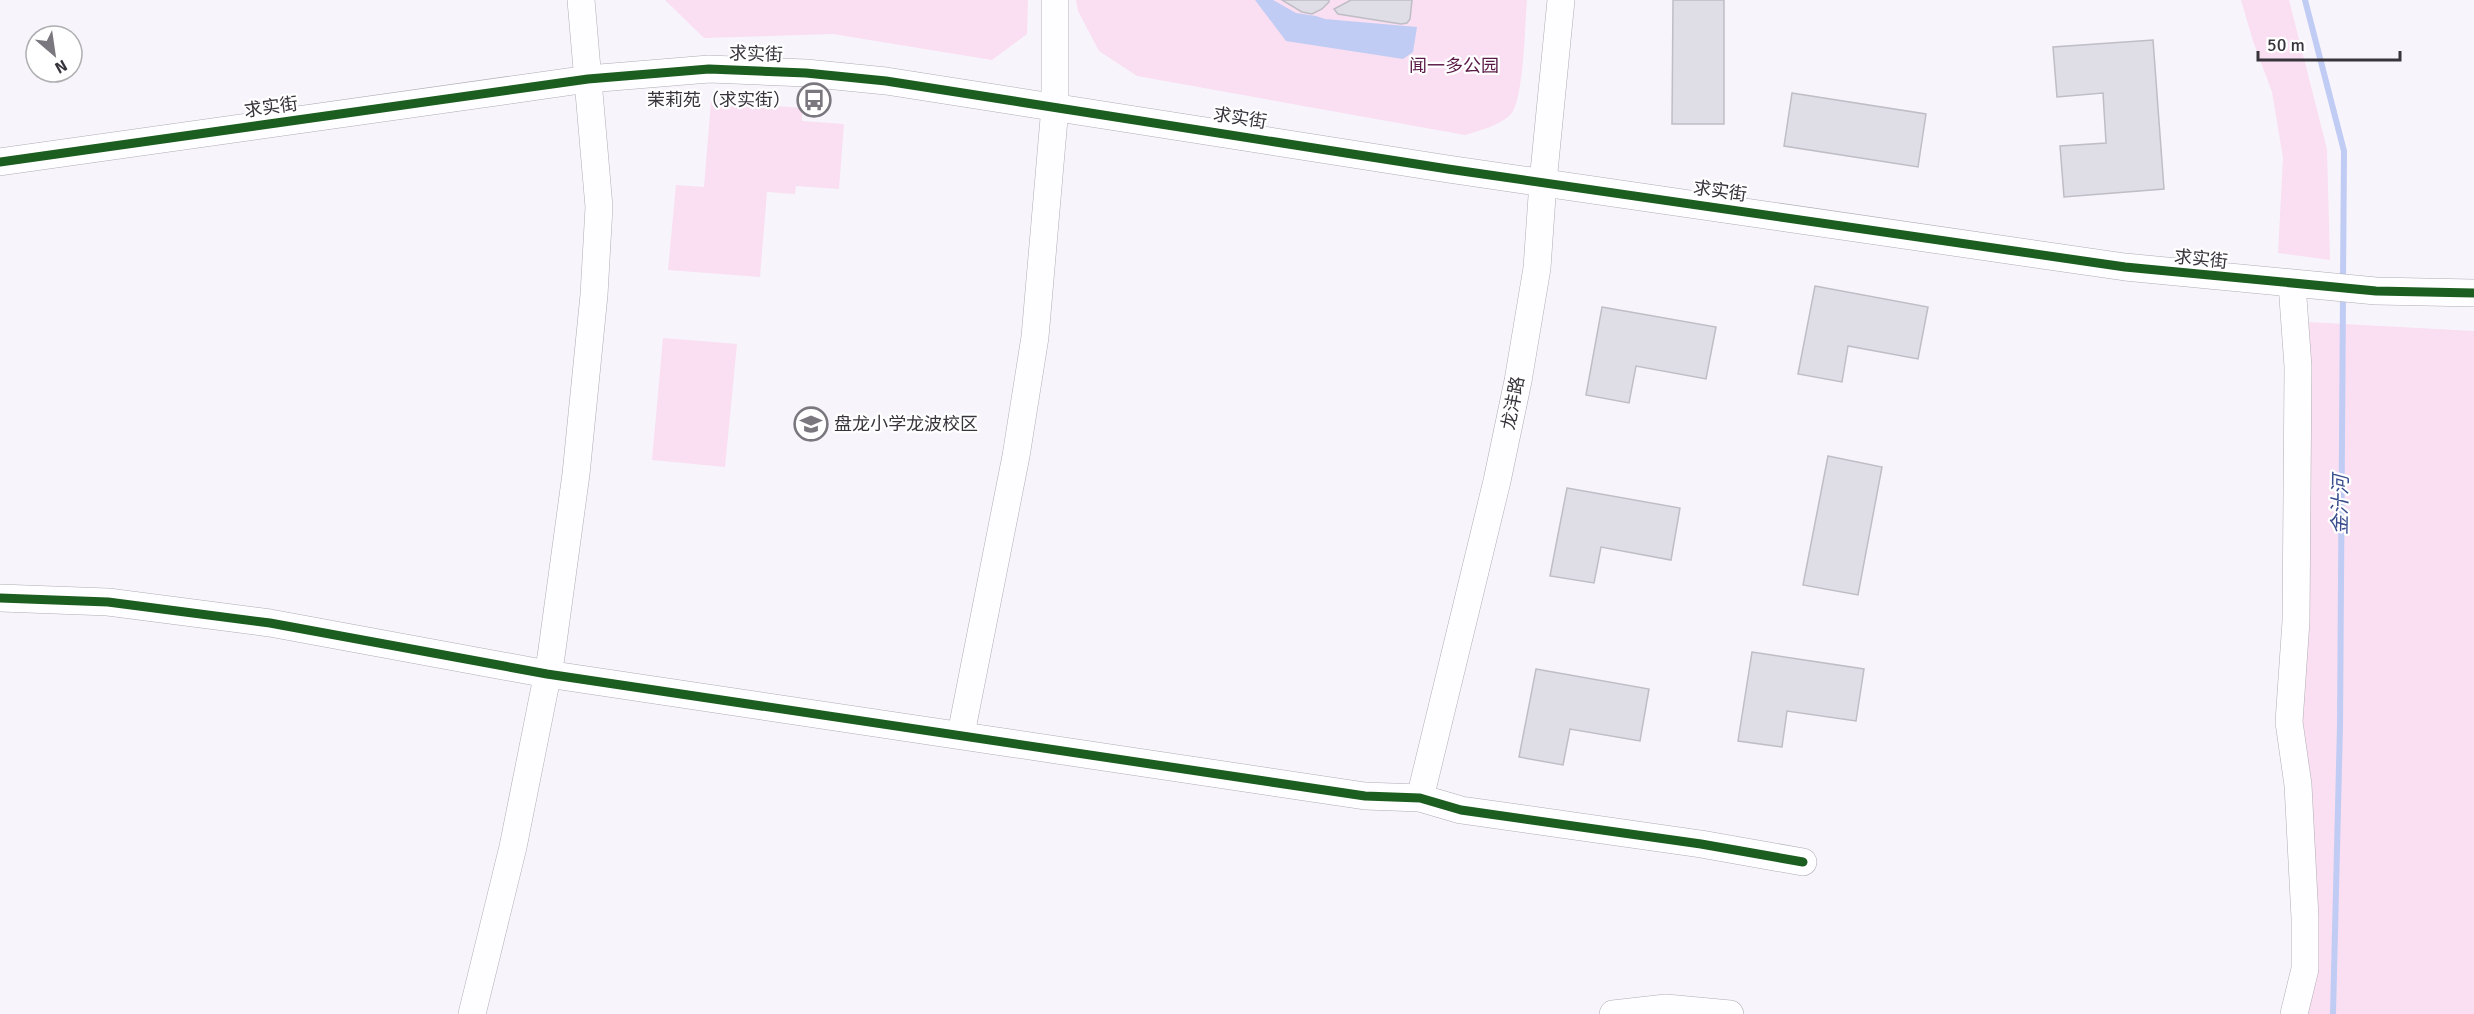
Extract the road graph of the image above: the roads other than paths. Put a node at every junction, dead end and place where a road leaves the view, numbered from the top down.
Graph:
1 (581, 0) edge
2 (1055, 0) edge
3 (1561, 0) edge
4 (588, 79) junction
5 (1055, 107) junction
6 (0, 162) edge
7 (1543, 183) junction
8 (2301, 285) junction
9 (2474, 293) edge
10 (0, 598) edge
11 (547, 674) junction
12 (961, 734) junction
13 (1420, 798) junction
14 (1803, 862) dead end
15 (472, 1014) edge
16 (1613, 1014) edge
17 (1730, 1014) edge
18 (2294, 1014) edge

1 - 4 street
2 - 5 street
3 - 7 street, 龙沣路
4 - 5 street, 求实街
4 - 6 street, 求实街
4 - 11 street
5 - 7 street, 求实街
5 - 12 street
7 - 8 street, 求实街
7 - 13 street, 龙沣路
8 - 9 street, 求实街
8 - 18 street
10 - 11 street
11 - 12 street
11 - 15 street
12 - 13 street
13 - 14 street
16 - 17 street

